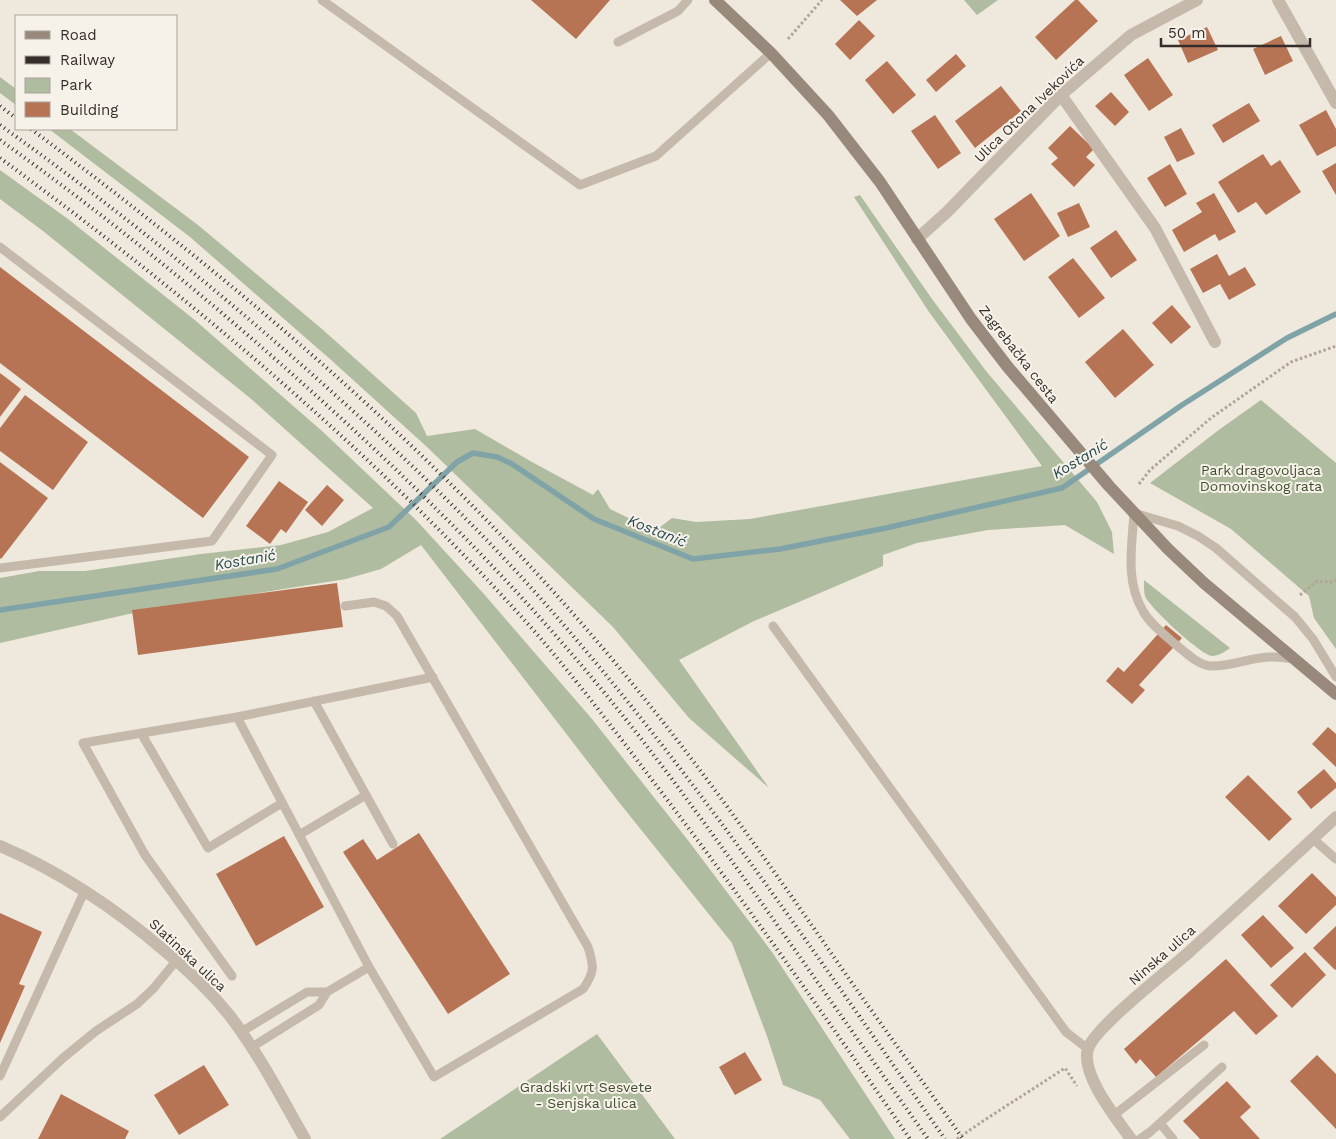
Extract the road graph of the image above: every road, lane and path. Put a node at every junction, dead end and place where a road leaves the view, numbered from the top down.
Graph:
1 (322, 0) edge
2 (688, 0) edge
3 (715, 0) edge
4 (822, 0) edge
5 (1197, 0) edge
6 (1278, 0) edge
7 (788, 39) dead end
8 (618, 42) dead end
9 (771, 53) junction
10 (1061, 95) junction
11 (1336, 103) edge
12 (917, 238) junction
13 (0, 247) edge
14 (1215, 342) dead end
15 (1336, 346) edge
16 (1139, 484) dead end
17 (1134, 513) junction
18 (0, 568) edge
19 (1336, 582) edge
20 (1300, 595) dead end
21 (344, 606) dead end
22 (774, 626) dead end
23 (1294, 659) junction
24 (433, 677) junction
25 (1336, 677) edge
26 (1336, 694) edge
27 (314, 701) junction
28 (236, 717) junction
29 (140, 733) junction
30 (366, 796) junction
31 (282, 803) junction
32 (1336, 817) edge
33 (299, 835) junction
34 (1313, 839) junction
35 (393, 844) dead end
36 (0, 846) edge
37 (1336, 859) edge
38 (85, 890) junction
39 (176, 961) junction
40 (370, 967) junction
41 (232, 976) dead end
42 (327, 992) junction
43 (241, 1032) junction
44 (1204, 1045) dead end
45 (252, 1047) junction
46 (1088, 1049) junction
47 (1222, 1067) dead end
48 (0, 1076) edge
49 (1081, 1092) dead end
50 (1114, 1115) junction
51 (0, 1116) edge
52 (1160, 1123) junction
53 (305, 1139) edge
54 (957, 1139) edge
55 (1130, 1139) edge
56 (1140, 1139) edge
57 (1173, 1139) edge

1 - 9 lane
2 - 8 lane
3 - 9 main road, Zagrebačka cesta
4 - 7 path
5 - 10 street, Ulica Otona Ivekovića
6 - 11 street
9 - 12 main road, Zagrebačka cesta
10 - 12 street, Ulica Otona Ivekovića
10 - 14 street
12 - 17 main road, Zagrebačka cesta
13 - 18 lane
15 - 16 path
17 - 23 main road, Zagrebačka cesta
17 - 23 lane
17 - 25 lane
19 - 20 path
21 - 24 lane
22 - 46 lane
23 - 26 main road, Zagrebačka cesta
24 - 27 lane
24 - 40 lane
27 - 28 lane
27 - 30 lane
28 - 29 lane
28 - 31 lane
29 - 31 lane
29 - 41 lane
30 - 33 lane
30 - 35 lane
31 - 33 lane
32 - 34 street, Ninska ulica
33 - 40 lane
34 - 37 lane
34 - 46 street, Ninska ulica
36 - 38 street, Slatinska ulica
38 - 39 street, Slatinska ulica
38 - 48 lane
39 - 43 street, Slatinska ulica
39 - 51 lane
40 - 42 lane
42 - 43 lane
42 - 45 lane
43 - 45 street, Slatinska ulica
44 - 50 lane
45 - 53 street, Slatinska ulica
46 - 50 street
47 - 52 lane
49 - 54 path
50 - 55 street
52 - 56 lane
52 - 57 lane

